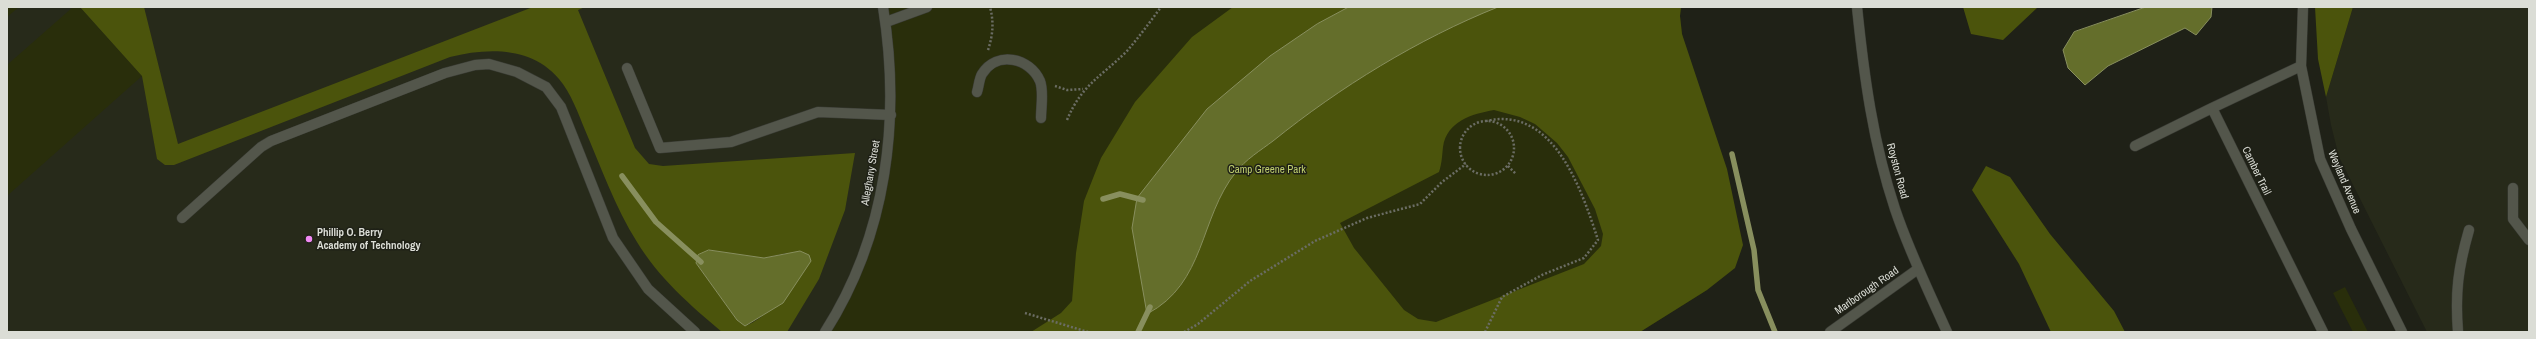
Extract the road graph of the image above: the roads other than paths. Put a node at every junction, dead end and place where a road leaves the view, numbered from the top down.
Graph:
1 (883, 7) edge
2 (927, 7) edge
3 (1857, 7) edge
4 (2303, 7) edge
5 (886, 22) junction
6 (2301, 66) junction
7 (628, 68) dead end
8 (977, 92) dead end
9 (2212, 108) junction
10 (891, 115) junction
11 (1041, 118) dead end
12 (2135, 146) dead end
13 (2513, 188) dead end
14 (182, 218) dead end
15 (2469, 230) dead end
16 (2529, 240) edge
17 (1918, 269) junction
18 (695, 332) edge
19 (824, 332) edge
20 (1830, 332) edge
21 (1947, 332) edge
22 (2323, 332) edge
23 (2402, 332) edge
24 (2458, 332) edge

1 - 5 street, Alleghany Street
2 - 5 street
3 - 17 street, Royston Road
4 - 6 street, Weyland Avenue
5 - 10 street, Alleghany Street
6 - 9 street
6 - 23 street, Weyland Avenue
7 - 10 street
8 - 11 street
9 - 12 street
9 - 22 street, Camber Trail
10 - 19 street, Alleghany Street
13 - 16 street
14 - 18 street
15 - 24 street
17 - 20 street, Marlborough Road
17 - 21 street, Royston Road

